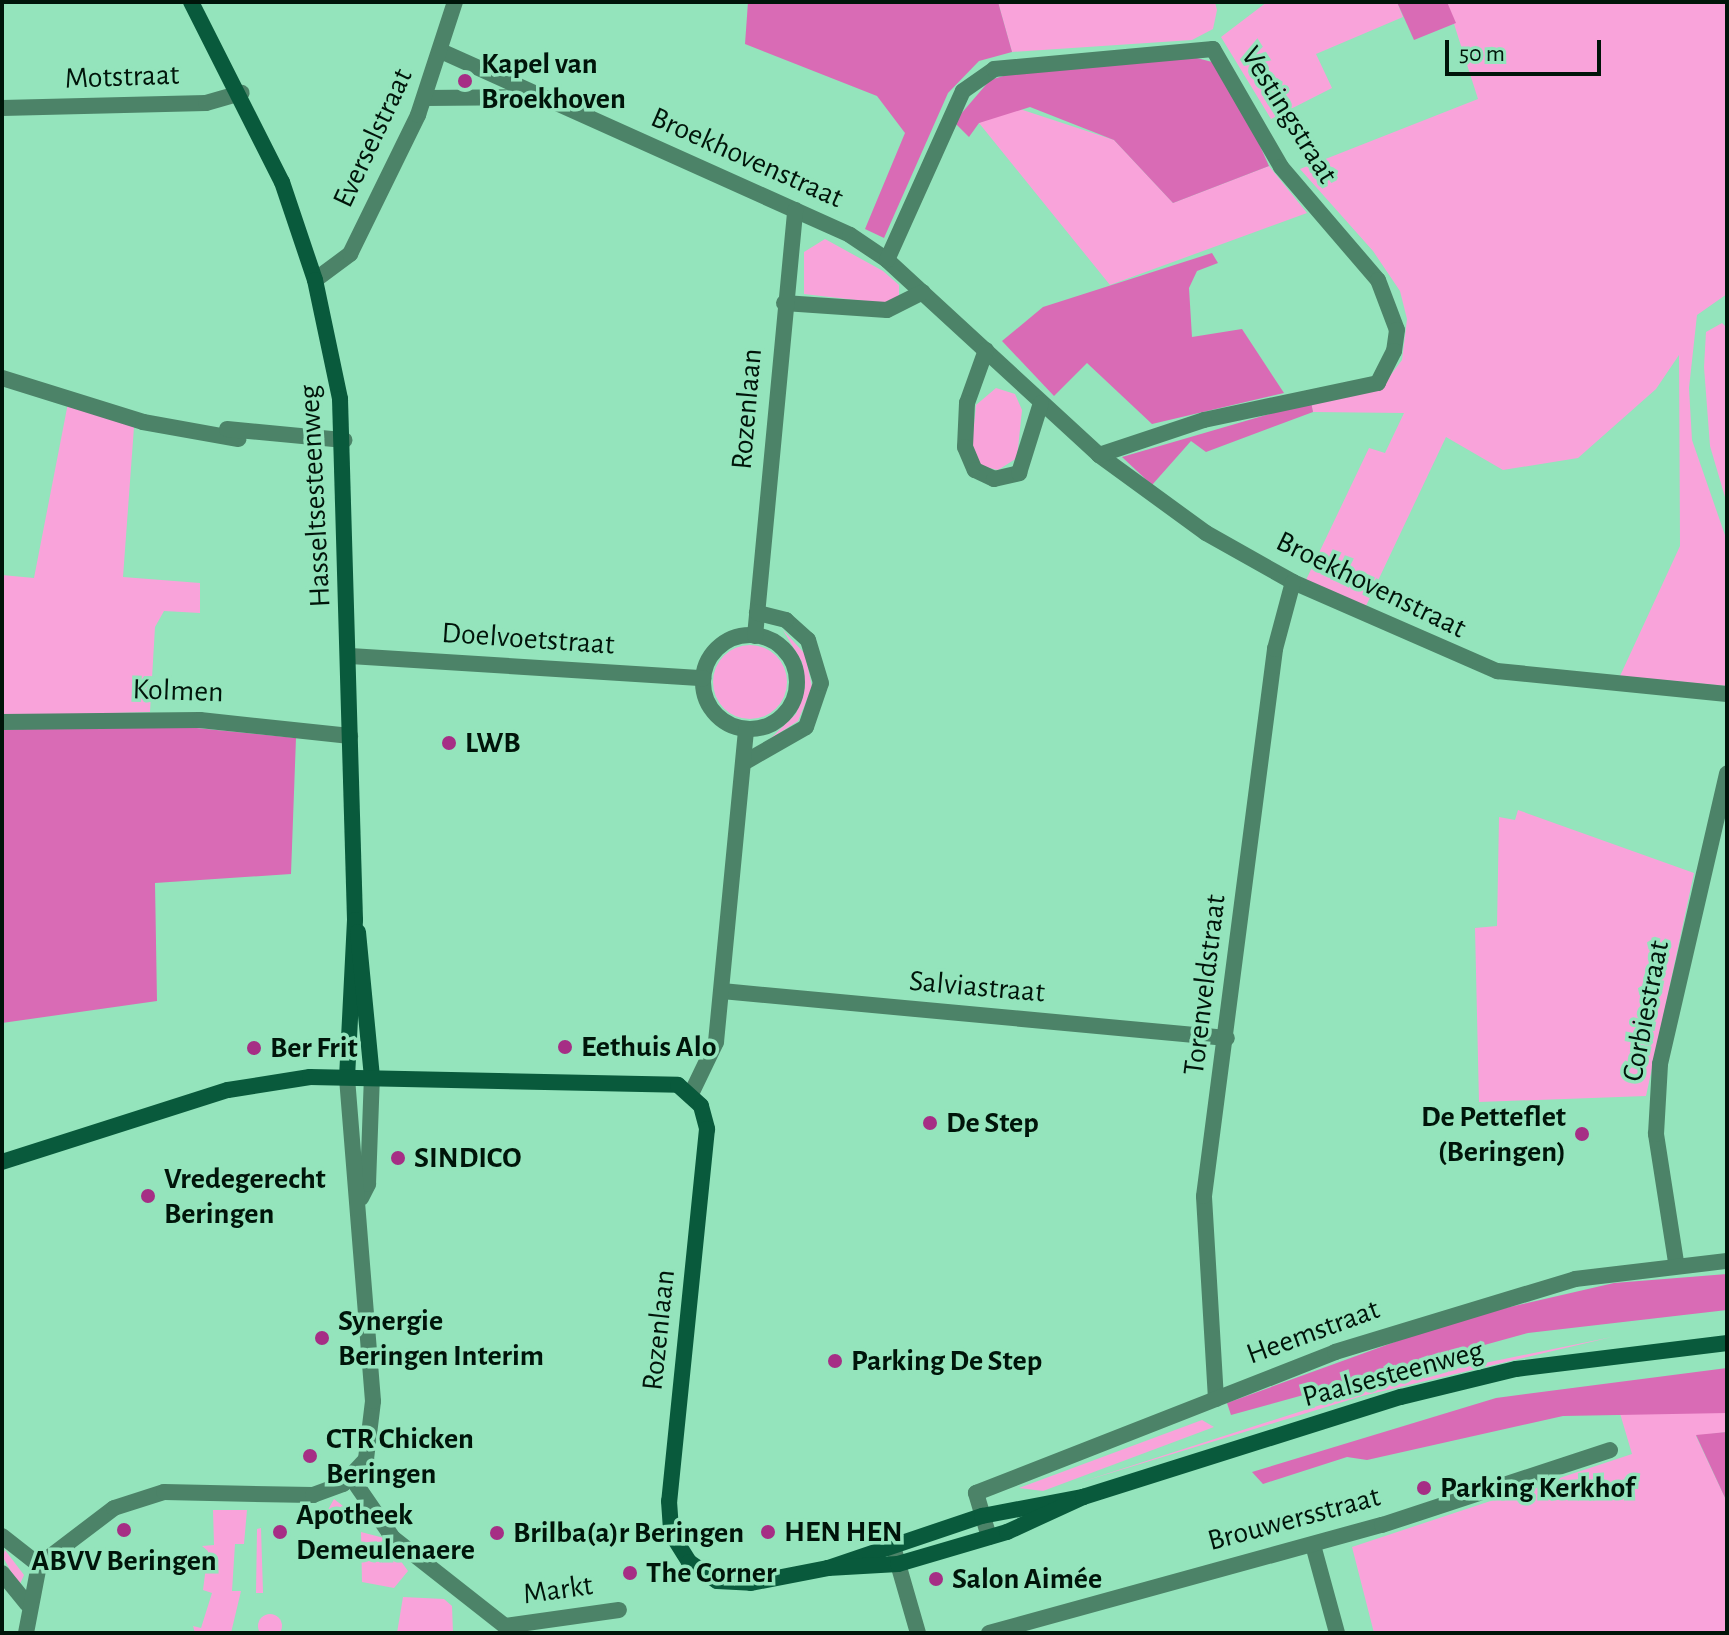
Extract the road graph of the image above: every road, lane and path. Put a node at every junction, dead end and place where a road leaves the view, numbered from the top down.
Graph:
1 (191, 2) edge
2 (455, 2) edge
3 (443, 52) junction
4 (242, 93) junction
5 (536, 96) junction
6 (425, 98) junction
7 (2, 108) edge
8 (795, 210) junction
9 (887, 260) junction
10 (315, 280) junction
11 (923, 292) junction
12 (784, 303) junction
13 (986, 350) junction
14 (2, 378) edge
15 (1041, 403) junction
16 (158, 417) dead end
17 (238, 439) dead end
18 (344, 440) junction
19 (1099, 455) junction
20 (1293, 582) junction
21 (757, 613) junction
22 (755, 636) junction
23 (350, 656) junction
24 (703, 678) junction
25 (1727, 694) edge
26 (2, 722) edge
27 (746, 729) junction
28 (350, 736) junction
29 (745, 762) junction
30 (1727, 774) edge
31 (355, 920) junction
32 (722, 991) junction
33 (1227, 1038) junction
34 (347, 1076) junction
35 (372, 1077) junction
36 (691, 1094) junction
37 (2, 1162) edge
38 (361, 1198) junction
39 (1727, 1261) edge
40 (1676, 1262) junction
41 (1727, 1343) edge
42 (1216, 1399) junction
43 (1610, 1450) dead end
44 (351, 1477) junction
45 (1083, 1497) junction
46 (982, 1516) junction
47 (2, 1536) edge
48 (989, 1537) junction
49 (892, 1543) junction
50 (1313, 1545) junction
51 (898, 1564) junction
52 (39, 1565) junction
53 (828, 1568) junction
54 (695, 1569) joint
55 (2, 1573) edge
56 (27, 1604) junction
57 (619, 1610) dead end
58 (505, 1629) edge
59 (26, 1633) edge
60 (918, 1633) edge
61 (989, 1633) edge
62 (1337, 1633) edge

1 - 4 street, Hasseltsesteenweg
2 - 3 street, Everselstraat
3 - 5 street, Broekhovenstraat
3 - 6 street, Everselstraat
4 - 7 street, Motstraat
4 - 10 street, Hasseltsesteenweg
5 - 6 street, Broekhovenstraat
5 - 8 street, Broekhovenstraat
6 - 10 street, Everselstraat
8 - 9 street, Broekhovenstraat
8 - 12 street, Rozenlaan
9 - 11 street, Broekhovenstraat
9 - 19 street, Vestingstraat
10 - 18 street, Hasseltsesteenweg
11 - 12 street
11 - 13 street, Broekhovenstraat
12 - 21 street, Rozenlaan
13 - 15 street, Broekhovenstraat
13 - 15 street
14 - 17 street
15 - 19 street, Broekhovenstraat
16 - 18 street
18 - 23 street, Hasseltsesteenweg
19 - 20 street, Broekhovenstraat
20 - 25 street, Broekhovenstraat
20 - 33 street, Torenveldstraat
21 - 22 street, Rozenlaan
21 - 29 street
22 - 24 street
22 - 27 street
23 - 24 street, Doelvoetstraat
23 - 28 street, Hasseltsesteenweg
24 - 27 street
26 - 28 street, Kolmen
27 - 29 street
28 - 31 street, Hasseltsesteenweg
29 - 32 street
30 - 40 street, Corbiestraat
31 - 34 street, Hasseltsesteenweg
31 - 35 street, Hasseltsesteenweg
32 - 33 street, Salviastraat
32 - 36 street
33 - 42 street, Torenveldstraat
34 - 35 street
34 - 37 street
34 - 38 street, Hasseltsesteenweg
35 - 36 street
35 - 38 street, Hasseltsesteenweg
36 - 54 street, Rozenlaan
38 - 44 street, Hasseltsesteenweg
39 - 40 street, Heemstraat
40 - 42 street, Heemstraat
41 - 45 street, Paalsesteenweg
42 - 46 street, Heemstraat
43 - 50 street, Brouwersstraat
44 - 52 street
44 - 58 street, Markt
45 - 46 street, Paalsesteenweg
45 - 48 street, Paalsesteenweg
46 - 48 street
46 - 49 street, Paalsesteenweg
47 - 52 street
48 - 51 street, Paalsesteenweg
49 - 51 street
49 - 53 street, Paalsesteenweg
50 - 61 street, Brouwersstraat
50 - 62 street
51 - 53 street, Paalsesteenweg
51 - 60 street
52 - 56 street
53 - 54 street, Paalsesteenweg
55 - 56 street
56 - 59 street
57 - 58 street, Markt

